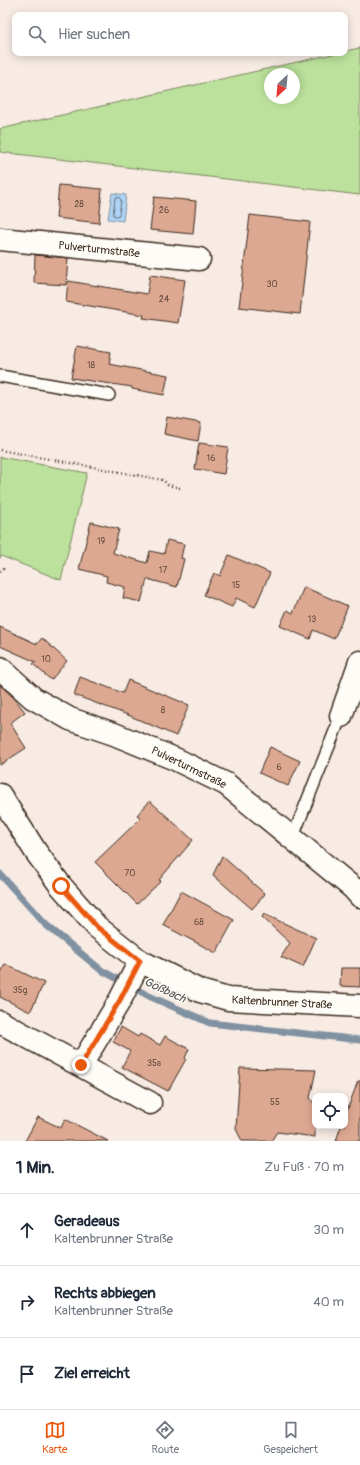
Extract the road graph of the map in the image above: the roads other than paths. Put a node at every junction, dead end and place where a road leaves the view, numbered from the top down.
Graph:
1 (0, 239) edge
2 (199, 259) dead end
3 (0, 376) edge
4 (109, 395) dead end
5 (360, 662) edge
6 (0, 668) edge
7 (341, 716) joint
8 (0, 795) edge
9 (292, 839) junction
10 (360, 896) edge
11 (137, 966) junction
12 (360, 1006) edge
13 (0, 1022) edge
14 (81, 1065) junction
15 (150, 1103) dead end

1 - 2 street, Pulverturmstraße
3 - 4 lane
5 - 7 street
6 - 9 street, Pulverturmstraße
7 - 9 lane
8 - 11 street, Kaltenbrunner Straße
9 - 10 street, Pulverturmstraße
11 - 12 street, Kaltenbrunner Straße
11 - 14 street
13 - 14 street
14 - 15 street

